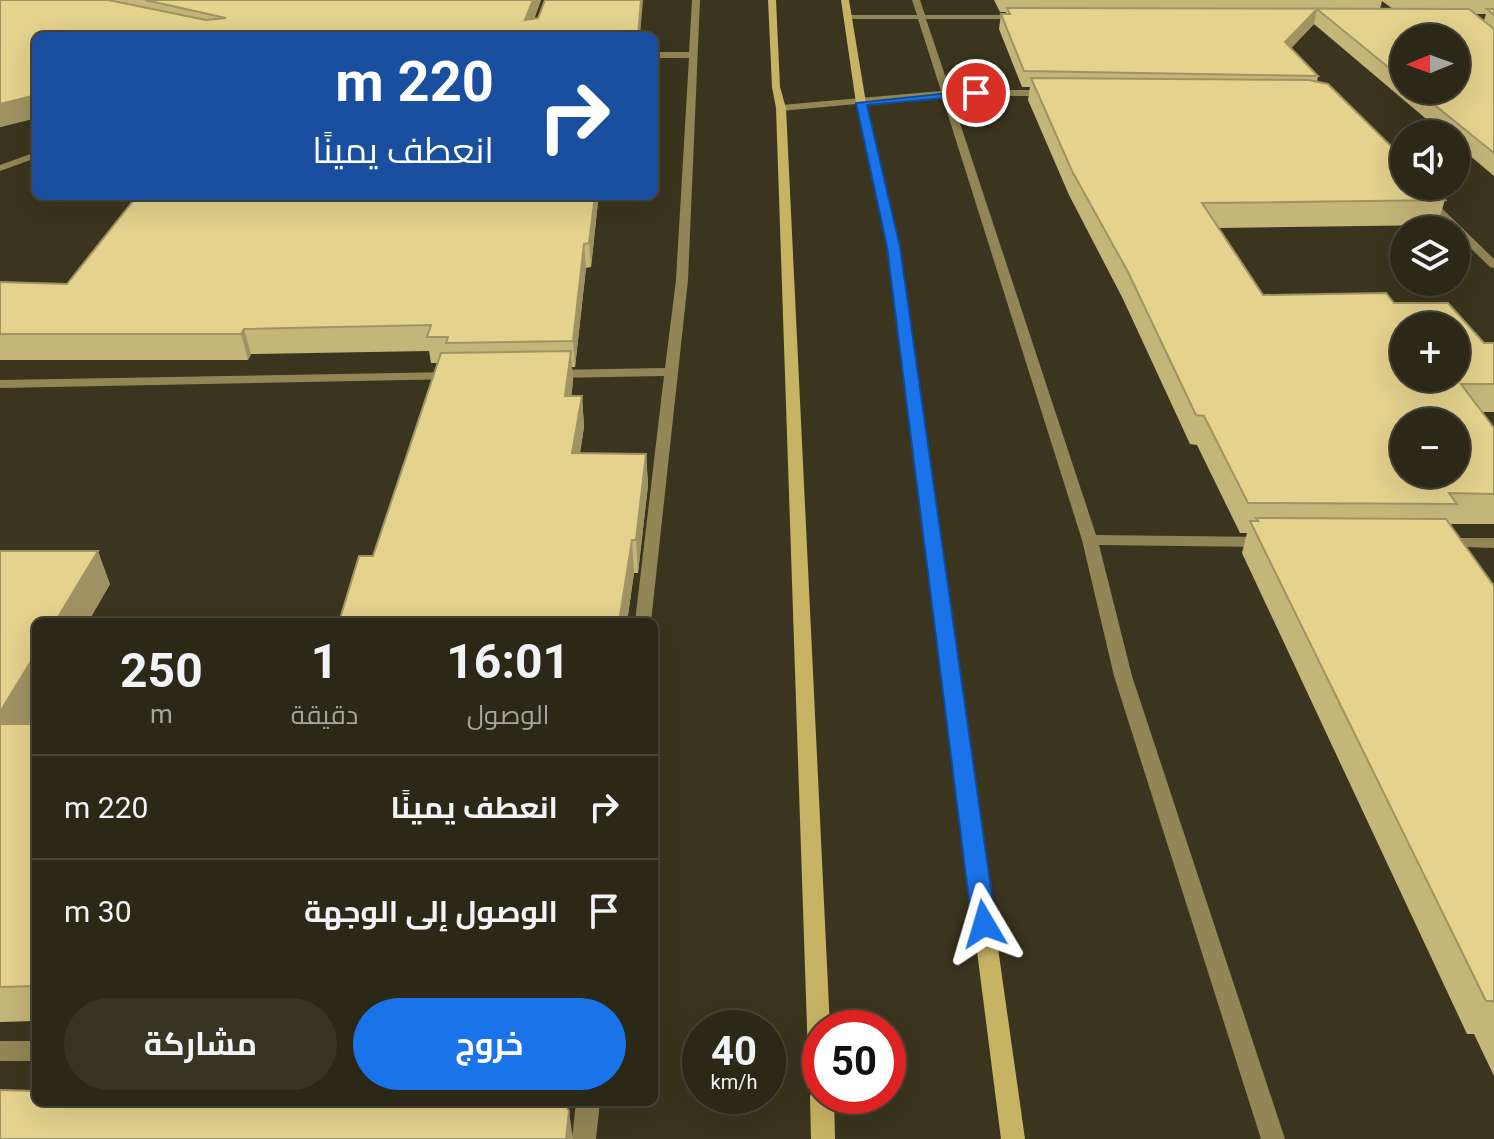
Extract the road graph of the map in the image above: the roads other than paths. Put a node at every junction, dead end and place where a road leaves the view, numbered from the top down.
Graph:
1 (696, 0) edge
2 (772, 0) edge
3 (916, 0) edge
4 (847, 8) edge
5 (921, 17) junction
6 (1031, 17) edge
7 (658, 55) edge
8 (692, 55) junction
9 (948, 93) junction
10 (1069, 94) edge
11 (861, 103) junction
12 (781, 108) junction
13 (32, 156) edge
14 (0, 168) edge
15 (1427, 200) edge
16 (1494, 265) edge
17 (672, 372) junction
18 (544, 374) edge
19 (464, 376) edge
20 (0, 384) edge
21 (1090, 540) junction
22 (1276, 542) edge
23 (1432, 543) edge
24 (1494, 543) edge
25 (643, 618) edge
26 (818, 1010) edge
27 (0, 1051) edge
28 (32, 1051) edge
29 (588, 1106) edge
30 (822, 1114) edge
31 (584, 1139) edge
32 (823, 1139) edge
33 (1013, 1139) edge
34 (1273, 1139) edge

1 - 8 street
2 - 12 main road
3 - 5 street
4 - 5 street
4 - 11 main road
5 - 6 street
5 - 9 street
7 - 8 street
8 - 17 street
9 - 10 street
9 - 11 street
9 - 21 street
11 - 12 street
11 - 33 main road
12 - 26 main road
13 - 14 street
15 - 16 street
17 - 18 street
17 - 25 street
19 - 20 street
21 - 22 street
21 - 34 street
23 - 24 street
27 - 28 street
29 - 31 street
30 - 32 main road

